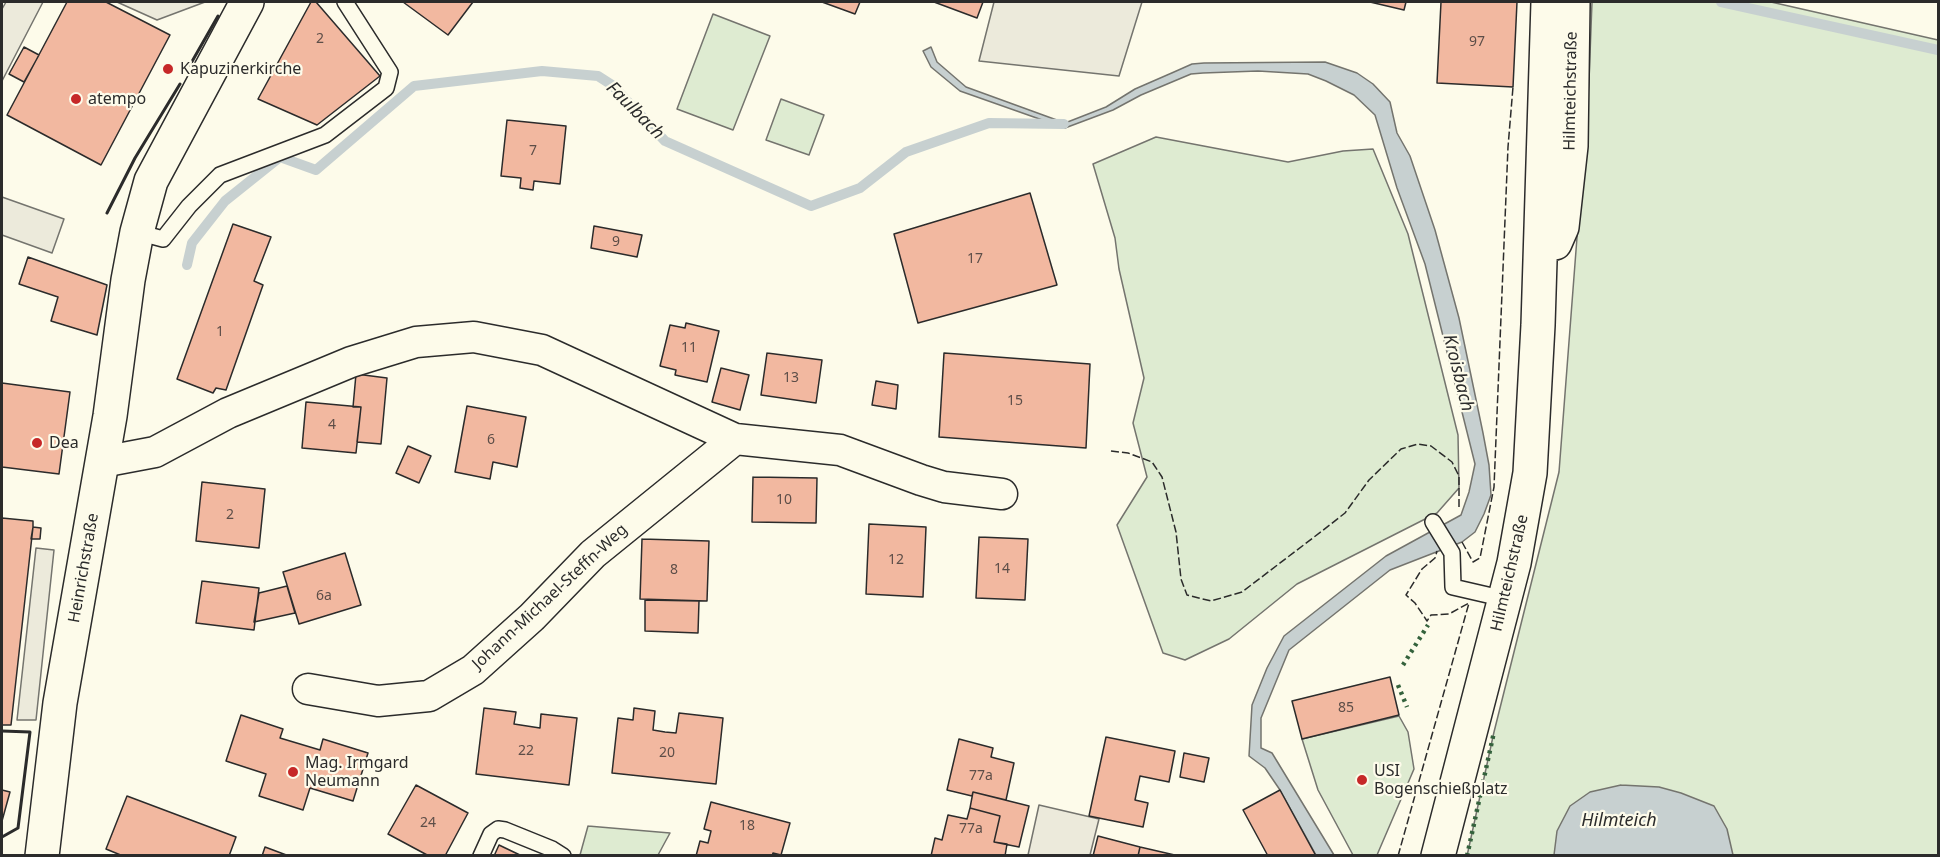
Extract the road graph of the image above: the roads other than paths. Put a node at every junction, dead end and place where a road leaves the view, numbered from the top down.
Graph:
1 (248, 2) edge
2 (345, 2) edge
3 (1548, 2) edge
4 (1573, 2) edge
5 (137, 232) junction
6 (1540, 284) junction
7 (735, 439) junction
8 (102, 462) junction
9 (1002, 494) dead end
10 (1433, 522) dead end
11 (1505, 599) junction
12 (308, 689) dead end
13 (42, 855) edge
14 (482, 855) edge
15 (563, 855) edge
16 (1438, 855) edge

1 - 5 main road, Heinrichstraße
2 - 5 lane
3 - 6 main road, Hilmteichstraße
4 - 6 main road, Hilmteichstraße
5 - 8 main road, Heinrichstraße
6 - 11 main road, Hilmteichstraße
7 - 8 street
7 - 9 street
7 - 12 street, Johann-Michael-Steffn-Weg
8 - 13 main road, Heinrichstraße
10 - 11 lane
11 - 16 main road, Hilmteichstraße
14 - 15 lane

